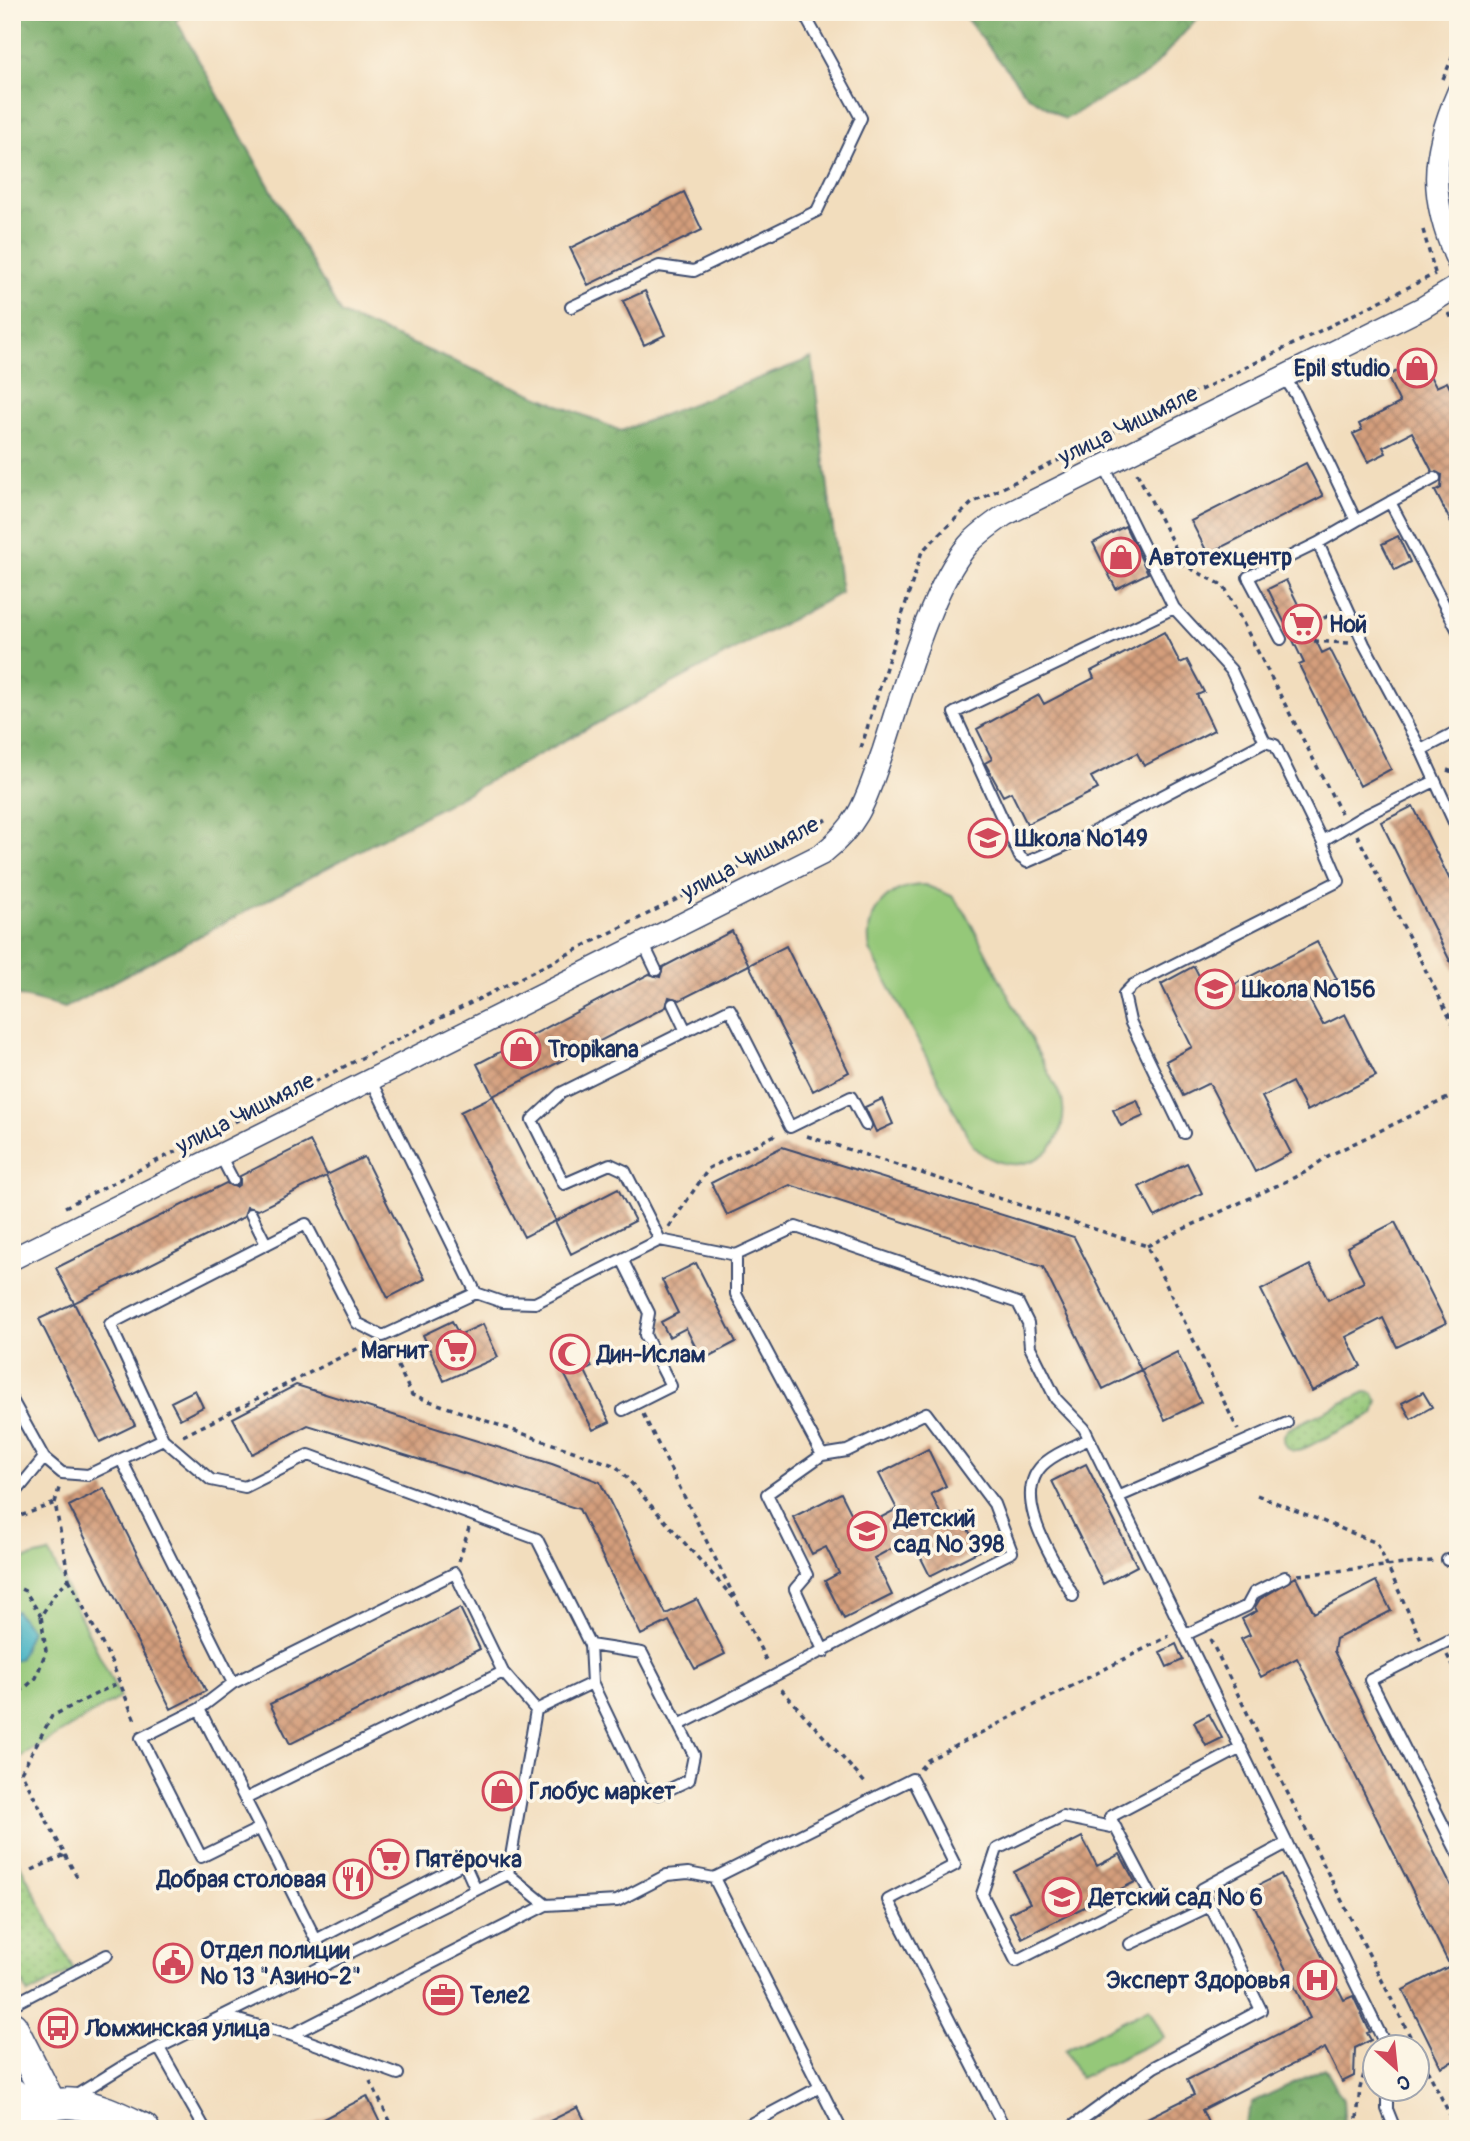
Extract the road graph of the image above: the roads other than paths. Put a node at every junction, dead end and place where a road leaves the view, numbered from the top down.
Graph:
1 (803, 12) edge
2 (1457, 95) edge
3 (1458, 263) edge
4 (1458, 286) edge
5 (571, 307) dead end
6 (1284, 377) junction
7 (1104, 466) junction
8 (1435, 478) dead end
9 (1390, 502) junction
10 (1356, 521) junction
11 (1318, 543) junction
12 (1174, 608) junction
13 (1458, 631) edge
14 (1281, 639) road end
15 (1458, 731) edge
16 (1265, 742) junction
17 (1421, 750) junction
18 (1433, 782) junction
19 (1458, 831) edge
20 (1322, 841) junction
21 (643, 943) junction
22 (656, 971) dead end
23 (673, 1004) dead end
24 (686, 1031) junction
25 (371, 1079) junction
26 (866, 1125) dead end
27 (1184, 1133) dead end
28 (220, 1155) junction
29 (233, 1180) dead end
30 (251, 1214) dead end
31 (660, 1240) junction
32 (266, 1244) junction
33 (736, 1255) junction
34 (12, 1259) edge
35 (622, 1259) junction
36 (477, 1293) junction
37 (12, 1400) edge
38 (623, 1410) dead end
39 (1287, 1423) dead end
40 (1089, 1439) junction
41 (166, 1441) junction
42 (822, 1455) junction
43 (44, 1458) junction
44 (121, 1459) junction
45 (12, 1497) edge
46 (1118, 1497) junction
47 (1285, 1577) road end
48 (1073, 1596) dead end
49 (1184, 1632) junction
50 (1458, 1636) edge
51 (590, 1645) junction
52 (824, 1652) junction
53 (503, 1672) junction
54 (233, 1682) junction
55 (592, 1683) junction
56 (199, 1709) junction
57 (536, 1710) junction
58 (679, 1726) junction
59 (1241, 1748) junction
60 (245, 1799) junction
61 (260, 1828) junction
62 (1116, 1828) junction
63 (1287, 1843) junction
64 (1458, 1854) edge
65 (508, 1874) junction
66 (714, 1878) junction
67 (476, 1890) junction
68 (546, 1905) junction
69 (1210, 1906) junction
70 (316, 1940) junction
71 (1130, 1944) dead end
72 (107, 1955) dead end
73 (328, 1964) junction
74 (12, 2005) edge
75 (224, 2016) junction
76 (12, 2027) edge
77 (1379, 2032) edge
78 (291, 2035) junction
79 (159, 2048) junction
80 (398, 2074) dead end
81 (820, 2087) junction
82 (12, 2093) edge
83 (1387, 2102) edge
84 (59, 2104) junction
85 (22, 2124) edge
86 (144, 2129) edge
87 (205, 2129) edge
88 (741, 2129) edge
89 (841, 2129) edge
90 (1005, 2129) edge
91 (1069, 2129) edge
92 (1395, 2129) edge

1 - 5 lane
2 - 3 street
4 - 6 street, улица Чишмяле
6 - 7 street, улица Чишмяле
6 - 10 lane
7 - 12 lane
7 - 21 street, улица Чишмяле
8 - 9 lane
9 - 10 lane
9 - 13 lane
10 - 11 lane
11 - 14 lane
11 - 17 lane
12 - 16 lane
12 - 16 lane
15 - 17 lane
16 - 20 lane
17 - 18 lane
18 - 19 lane
18 - 20 lane
20 - 27 lane
21 - 22 lane
21 - 25 street, улица Чишмяле
23 - 24 lane
24 - 26 lane
24 - 31 lane
25 - 28 street, улица Чишмяле
25 - 36 lane
28 - 29 lane
28 - 34 street, улица Чишмяле
30 - 32 lane
31 - 33 lane
31 - 35 lane
32 - 36 lane
32 - 41 lane
33 - 40 lane
33 - 42 lane
35 - 36 lane
35 - 38 lane
37 - 43 lane
39 - 46 lane
40 - 46 lane
40 - 48 lane
41 - 44 lane
41 - 51 lane
42 - 52 lane
42 - 52 lane
43 - 44 lane
43 - 45 lane
44 - 54 lane
46 - 49 lane
47 - 49 lane
49 - 59 lane
50 - 64 lane
51 - 55 lane
51 - 58 lane
52 - 58 lane
53 - 54 lane
53 - 57 lane
53 - 60 lane
54 - 56 lane
55 - 57 lane
55 - 58 lane
56 - 60 lane
56 - 61 lane
57 - 65 lane
59 - 62 lane
59 - 63 lane
60 - 61 lane
61 - 70 lane
62 - 62 lane
63 - 69 lane
63 - 77 lane
65 - 67 lane
65 - 68 lane
66 - 68 lane
66 - 81 lane
66 - 90 lane
67 - 70 lane
67 - 73 lane
68 - 78 lane
69 - 71 lane
69 - 91 lane
70 - 73 lane
72 - 74 lane
73 - 75 lane
75 - 78 lane
75 - 79 lane
76 - 84 main road
78 - 80 lane
79 - 84 lane
79 - 87 lane
81 - 88 lane
81 - 89 lane
82 - 85 main road
83 - 92 lane
84 - 85 main road
84 - 86 main road

